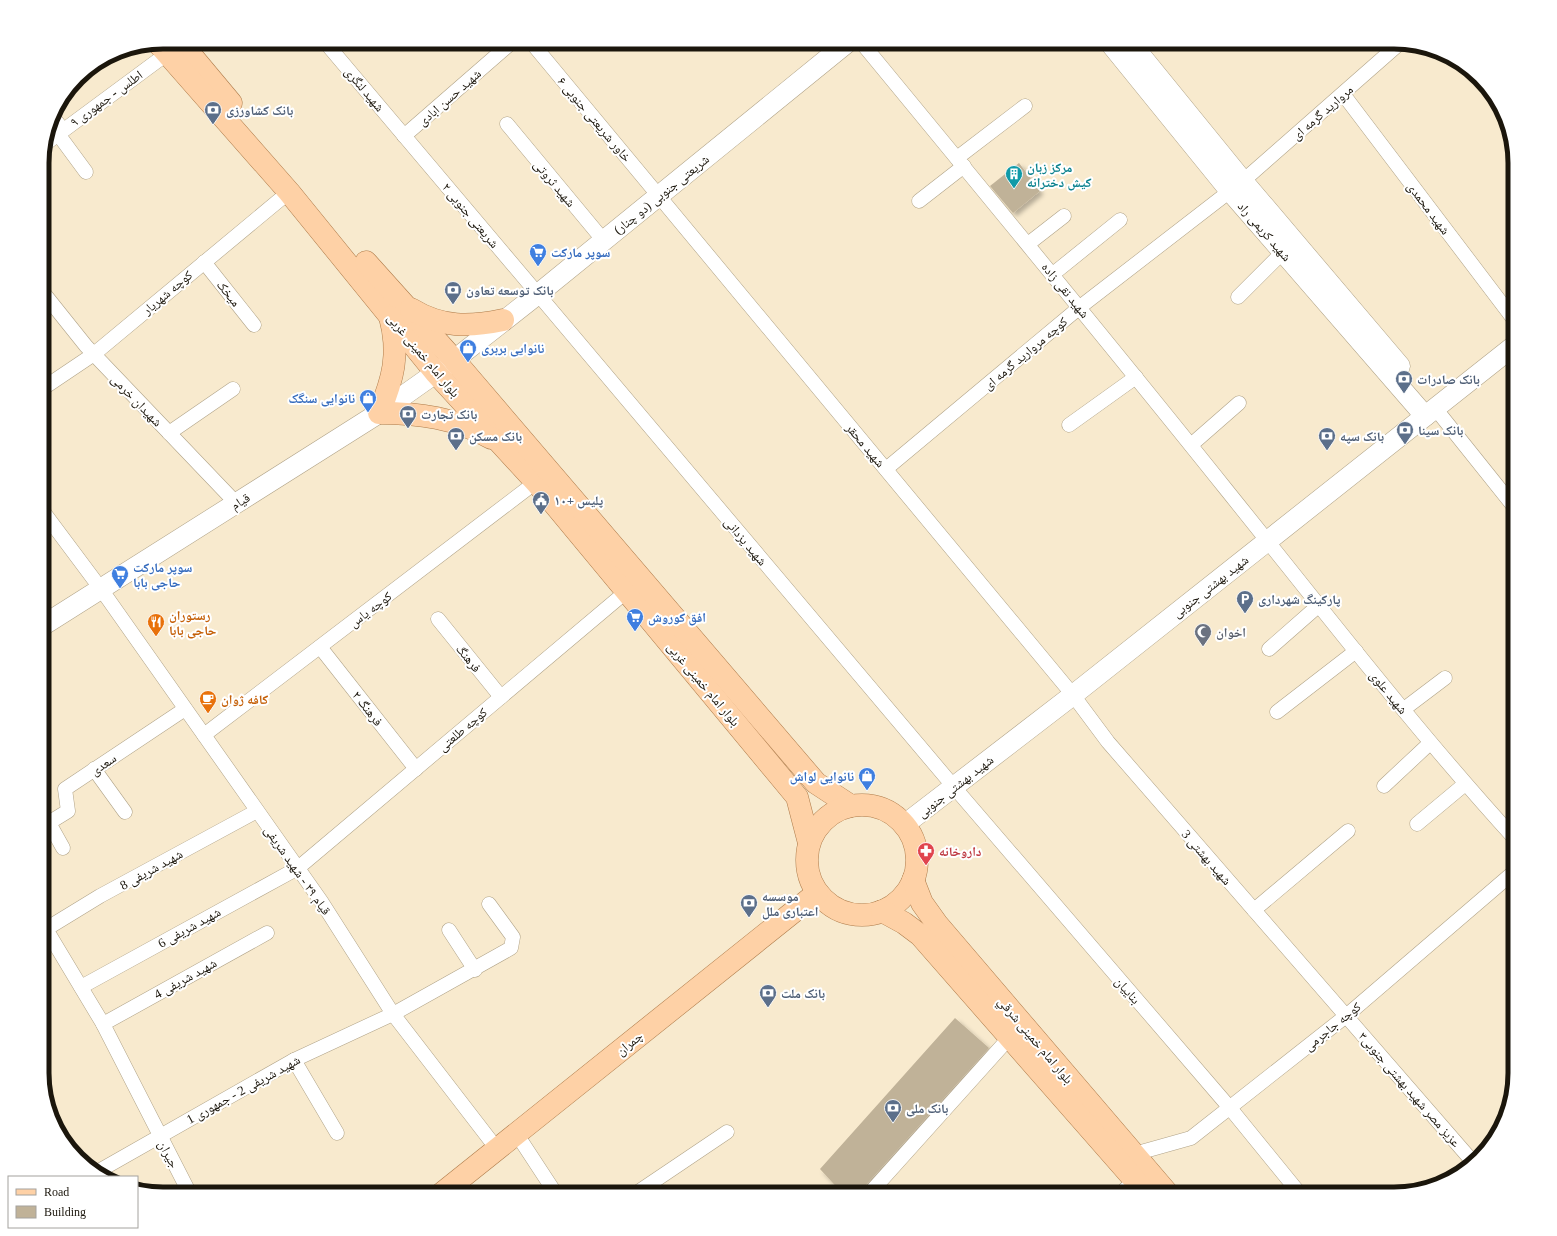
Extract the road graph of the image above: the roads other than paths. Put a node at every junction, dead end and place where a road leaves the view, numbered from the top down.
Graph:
1 (169, 49) edge
2 (177, 49) edge
3 (177, 49) edge
4 (331, 49) edge
5 (504, 49) edge
6 (537, 49) edge
7 (839, 49) edge
8 (867, 49) edge
9 (1115, 49) edge
10 (1135, 49) edge
11 (1393, 49) edge
12 (1343, 94) junction
13 (1025, 106) dead end
14 (56, 124) edge
15 (507, 124) dead end
16 (61, 132) junction
17 (404, 136) junction
18 (51, 139) edge
19 (960, 162) junction
20 (86, 172) dead end
21 (1236, 186) junction
22 (290, 192) junction
23 (659, 196) junction
24 (919, 201) dead end
25 (1064, 216) dead end
26 (1120, 220) dead end
27 (604, 241) junction
28 (1028, 244) junction
29 (1283, 252) junction
30 (204, 262) junction
31 (1053, 274) junction
32 (538, 294) junction
33 (1238, 297) dead end
34 (49, 299) edge
35 (1080, 307) junction
36 (395, 308) junction
37 (1508, 312) edge
38 (503, 320) junction
39 (254, 324) dead end
40 (1508, 351) edge
41 (94, 354) junction
42 (454, 360) junction
43 (436, 373) junction
44 (1136, 377) junction
45 (49, 385) edge
46 (233, 389) dead end
47 (1239, 403) dead end
48 (1430, 412) junction
49 (379, 413) junction
50 (1069, 425) dead end
51 (169, 433) junction
52 (502, 444) junction
53 (1191, 445) junction
54 (886, 469) junction
55 (536, 482) junction
56 (1508, 500) edge
57 (237, 504) junction
58 (49, 519) edge
59 (1268, 541) junction
60 (101, 589) junction
61 (627, 591) junction
62 (1318, 606) junction
63 (438, 619) dead end
64 (49, 620) edge
65 (320, 647) junction
66 (1269, 650) dead end
67 (1356, 651) junction
68 (1445, 678) dead end
69 (1073, 695) junction
70 (501, 697) junction
71 (185, 709) junction
72 (1404, 709) junction
73 (1277, 712) dead end
74 (204, 735) junction
75 (1430, 743) junction
76 (416, 768) junction
77 (94, 769) junction
78 (1465, 784) junction
79 (1384, 786) dead end
80 (954, 787) junction
81 (851, 806) junction
82 (257, 811) junction
83 (125, 812) dead end
84 (49, 823) edge
85 (1418, 824) dead end
86 (904, 825) junction
87 (49, 829) edge
88 (1348, 831) dead end
89 (1508, 831) edge
90 (809, 843) junction
91 (63, 848) dead end
92 (298, 868) junction
93 (1508, 877) edge
94 (913, 880) junction
95 (817, 893) junction
96 (489, 904) dead end
97 (1254, 910) junction
98 (882, 911) junction
99 (49, 927) edge
100 (449, 930) dead end
101 (267, 933) dead end
102 (49, 934) edge
103 (474, 970) junction
104 (81, 987) junction
105 (393, 1014) junction
106 (1346, 1016) junction
107 (103, 1024) junction
108 (1010, 1037) junction
109 (294, 1060) junction
110 (1230, 1108) junction
111 (727, 1132) dead end
112 (337, 1133) dead end
113 (516, 1133) junction
114 (159, 1136) junction
115 (497, 1149) junction
116 (1134, 1154) junction
117 (1470, 1158) edge
118 (102, 1169) edge
119 (186, 1187) edge
120 (450, 1187) edge
121 (551, 1187) edge
122 (645, 1187) edge
123 (875, 1187) edge
124 (1132, 1187) edge
125 (1162, 1187) edge
126 (1294, 1187) edge

1 - 16 street, اطلس - جمهوری ۹
2 - 22 main road, بلوار امام خمینی غربی
3 - 36 main road, بلوار امام خمینی غربی
4 - 17 street, شهید لنگری
5 - 17 street, شهید حسن ابادی
6 - 23 street, خاور شریعتی جنوبی ۶
7 - 23 main road, شریعتی جنوبی (دو چنار)
8 - 19 street, شهید نقی زاده
9 - 21 main road, شهید کریمی راد
10 - 21 main road, شهید کریمی راد
11 - 12 street, مروارید گرمه ای
12 - 21 street, مروارید گرمه ای
12 - 37 street, شهید محمدی
13 - 19 street
14 - 16 street
15 - 27 street, شهید ثروتی
16 - 18 street, اطلس - جمهوری ۹
16 - 20 street
17 - 32 street, شریعتی جنوبی ۲
19 - 24 street
19 - 28 street, شهید نقی زاده
21 - 29 main road, شهید کریمی راد
21 - 35 street, کوچه مروارید گرمه ای
21 - 48 main road, شهید کریمی راد
22 - 30 street, کوچه شهریار
22 - 36 main road, بلوار امام خمینی غربی
23 - 27 main road, شریعتی جنوبی (دو چنار)
23 - 54 street, شهید محقر
25 - 28 street
26 - 31 street
27 - 32 main road, شریعتی جنوبی (دو چنار)
28 - 31 street, شهید نقی زاده
29 - 33 street
29 - 48 main road, شهید کریمی راد
30 - 39 street, میخک
30 - 41 street, کوچه شهریار
31 - 35 street, شهید نقی زاده
32 - 38 main road, شریعتی جنوبی (دو چنار)
32 - 80 street, شهید یزدانی
34 - 41 street, شهیدان خرمی
35 - 44 street, شهید نقی زاده
35 - 54 street, کوچه مروارید گرمه ای
36 - 38 main road
36 - 42 main road, بلوار امام خمینی غربی
36 - 43 main road, بلوار امام خمینی غربی
36 - 49 main road
38 - 42 main road, شریعتی جنوبی (دو چنار)
40 - 48 main road, شهید بهشتی جنوبی
41 - 45 street, کوچه شهریار
41 - 51 street, شهیدان خرمی
42 - 43 main road, شریعتی جنوبی (دو چنار)
42 - 81 main road, بلوار امام خمینی غربی
43 - 49 main road, قیام
43 - 52 main road, بلوار امام خمینی غربی
44 - 50 street
44 - 53 street, شهید نقی زاده
46 - 51 street
47 - 53 street
48 - 56 street
48 - 59 main road, شهید بهشتی جنوبی
49 - 52 main road
49 - 57 main road, قیام
51 - 57 street, شهیدان خرمی
52 - 55 main road, بلوار امام خمینی غربی
53 - 59 street, شهید نقی زاده
54 - 69 street, شهید محقر
55 - 61 main road, بلوار امام خمینی غربی
55 - 65 street, کوچه یاس
57 - 60 main road, قیام
58 - 60 street, قیام ۲۹ - شهید شریفی
59 - 62 street, شهید علوی
59 - 69 main road, شهید بهشتی جنوبی
60 - 64 main road, قیام
60 - 71 street, قیام ۲۹ - شهید شریفی
61 - 70 street, کوچه طلعتی
61 - 90 main road, بلوار امام خمینی غربی
62 - 66 street
62 - 67 street, شهید علوی
63 - 70 street, فرهنگ
65 - 74 street, کوچه یاس
65 - 76 street, فرهنگ ۲
67 - 72 street, شهید علوی
67 - 73 street
68 - 72 street
69 - 80 main road, شهید بهشتی جنوبی
69 - 97 street, شهید بهشتی 3
70 - 76 street, کوچه طلعتی
71 - 74 street, قیام ۲۹ - شهید شریفی
71 - 77 street, سعدی
72 - 75 street, شهید علوی
74 - 82 street, قیام ۲۹ - شهید شریفی
75 - 78 street, شهید علوی
75 - 79 street
76 - 92 street, کوچه طلعتی
77 - 83 street
77 - 84 street, سعدی
78 - 85 street
78 - 89 street, شهید علوی
80 - 86 main road, شهید بهشتی جنوبی
80 - 110 street, بناییان
81 - 86 main road
81 - 90 main road
82 - 92 street, قیام ۲۹ - شهید شریفی
82 - 99 street, شهید شریفی 8
86 - 94 main road
87 - 91 street
88 - 97 street
90 - 95 main road
92 - 104 street, شهید شریفی 6
92 - 105 street, قیام ۲۹ - شهید شریفی
93 - 106 street, کوچه جاجرمی
94 - 98 main road
94 - 116 main road, بلوار امام خمینی شرقي
95 - 98 main road
95 - 113 main road, چمران
96 - 103 street, شهید شریفی 2 - جمهوری 1
97 - 106 street, شهید بهشتی 3
98 - 108 main road, بلوار امام خمینی شرقي
100 - 103 street
101 - 107 street, شهید شریفی 4
102 - 104 street, جیران
103 - 105 street, شهید شریفی 2 - جمهوری 1
104 - 107 street, جیران
105 - 109 street, شهید شریفی 2 - جمهوری 1
105 - 115 street, قیام ۲۹ - شهید شریفی
106 - 110 street, کوچه جاجرمی
106 - 117 street, عزیز مصر شهید بهشتی جنوبی۳
107 - 114 street, جیران
108 - 123 street
108 - 124 main road, بلوار امام خمینی شرقي
109 - 112 street
109 - 114 street, شهید شریفی 2 - جمهوری 1
110 - 116 street, کوچه جاجرمی
110 - 126 street, بناییان
111 - 122 street
113 - 115 main road, چمران
113 - 121 street
114 - 118 street, شهید شریفی 2 - جمهوری 1
114 - 119 street, جیران
115 - 120 main road, چمران
116 - 125 main road, بلوار امام خمینی شرقي

